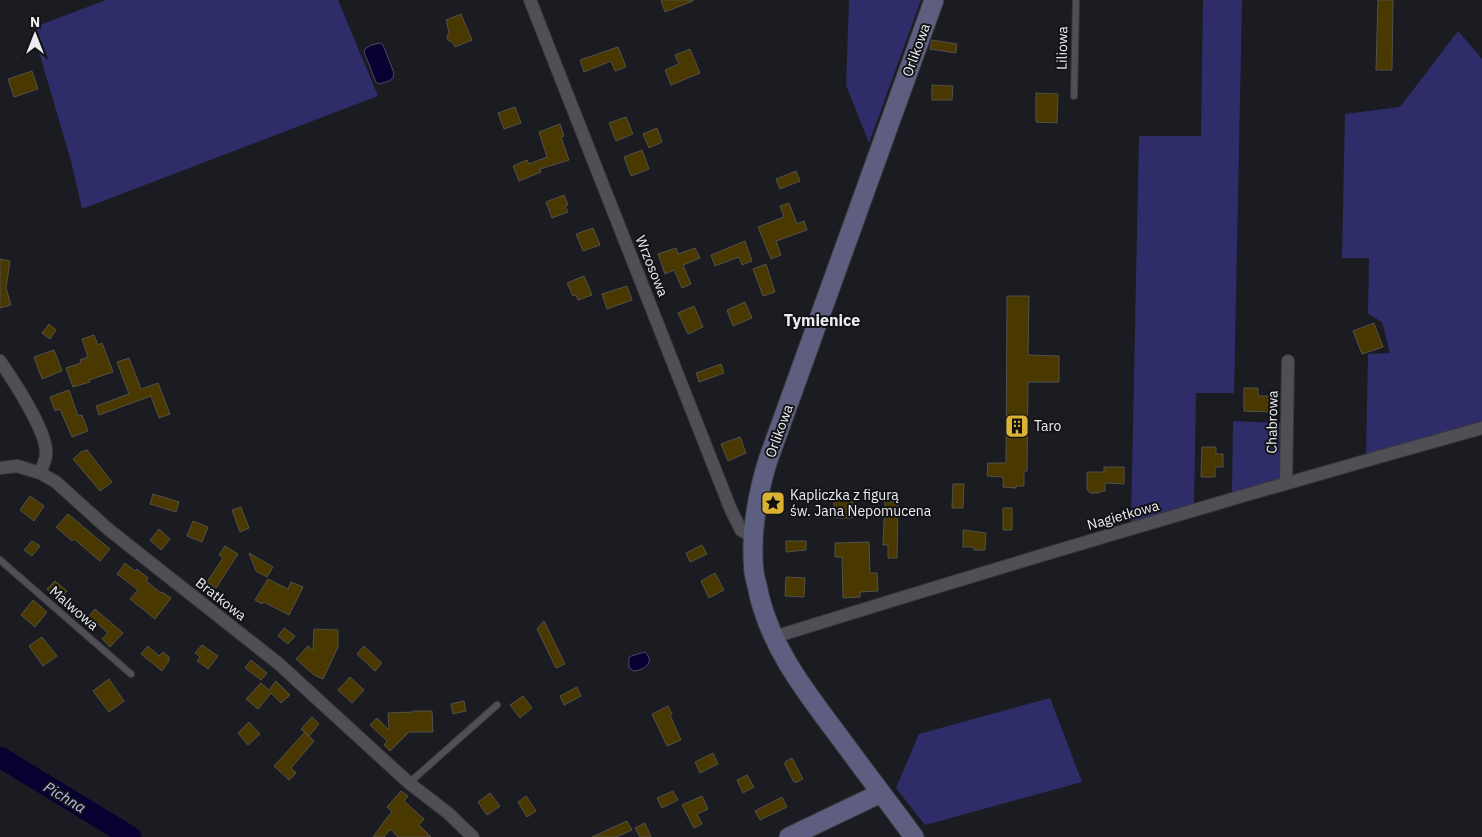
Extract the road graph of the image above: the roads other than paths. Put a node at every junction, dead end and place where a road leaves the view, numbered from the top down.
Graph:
1 (530, 0) edge
2 (934, 0) edge
3 (1076, 0) edge
4 (1074, 96) dead end
5 (0, 361) edge
6 (1288, 361) dead end
7 (1482, 428) edge
8 (0, 468) edge
9 (40, 473) junction
10 (1286, 483) junction
11 (753, 537) junction
12 (0, 560) edge
13 (774, 637) junction
14 (131, 674) dead end
15 (497, 705) dead end
16 (409, 783) junction
17 (881, 793) junction
18 (473, 837) edge
19 (789, 837) edge
20 (914, 837) edge

1 - 11 street, Wrzosowa
2 - 11 street, Orlikowa
3 - 4 lane, Liliowa
5 - 9 street
6 - 10 street, Chabrowa
7 - 10 street, Nagietkowa
8 - 9 street, Bratkowa
9 - 16 street, Bratkowa
10 - 13 street, Nagietkowa
11 - 13 street, Orlikowa
12 - 14 lane, Malwowa
13 - 17 street, Orlikowa
15 - 16 lane
16 - 18 street, Bratkowa
17 - 19 street
17 - 20 street, Orlikowa

